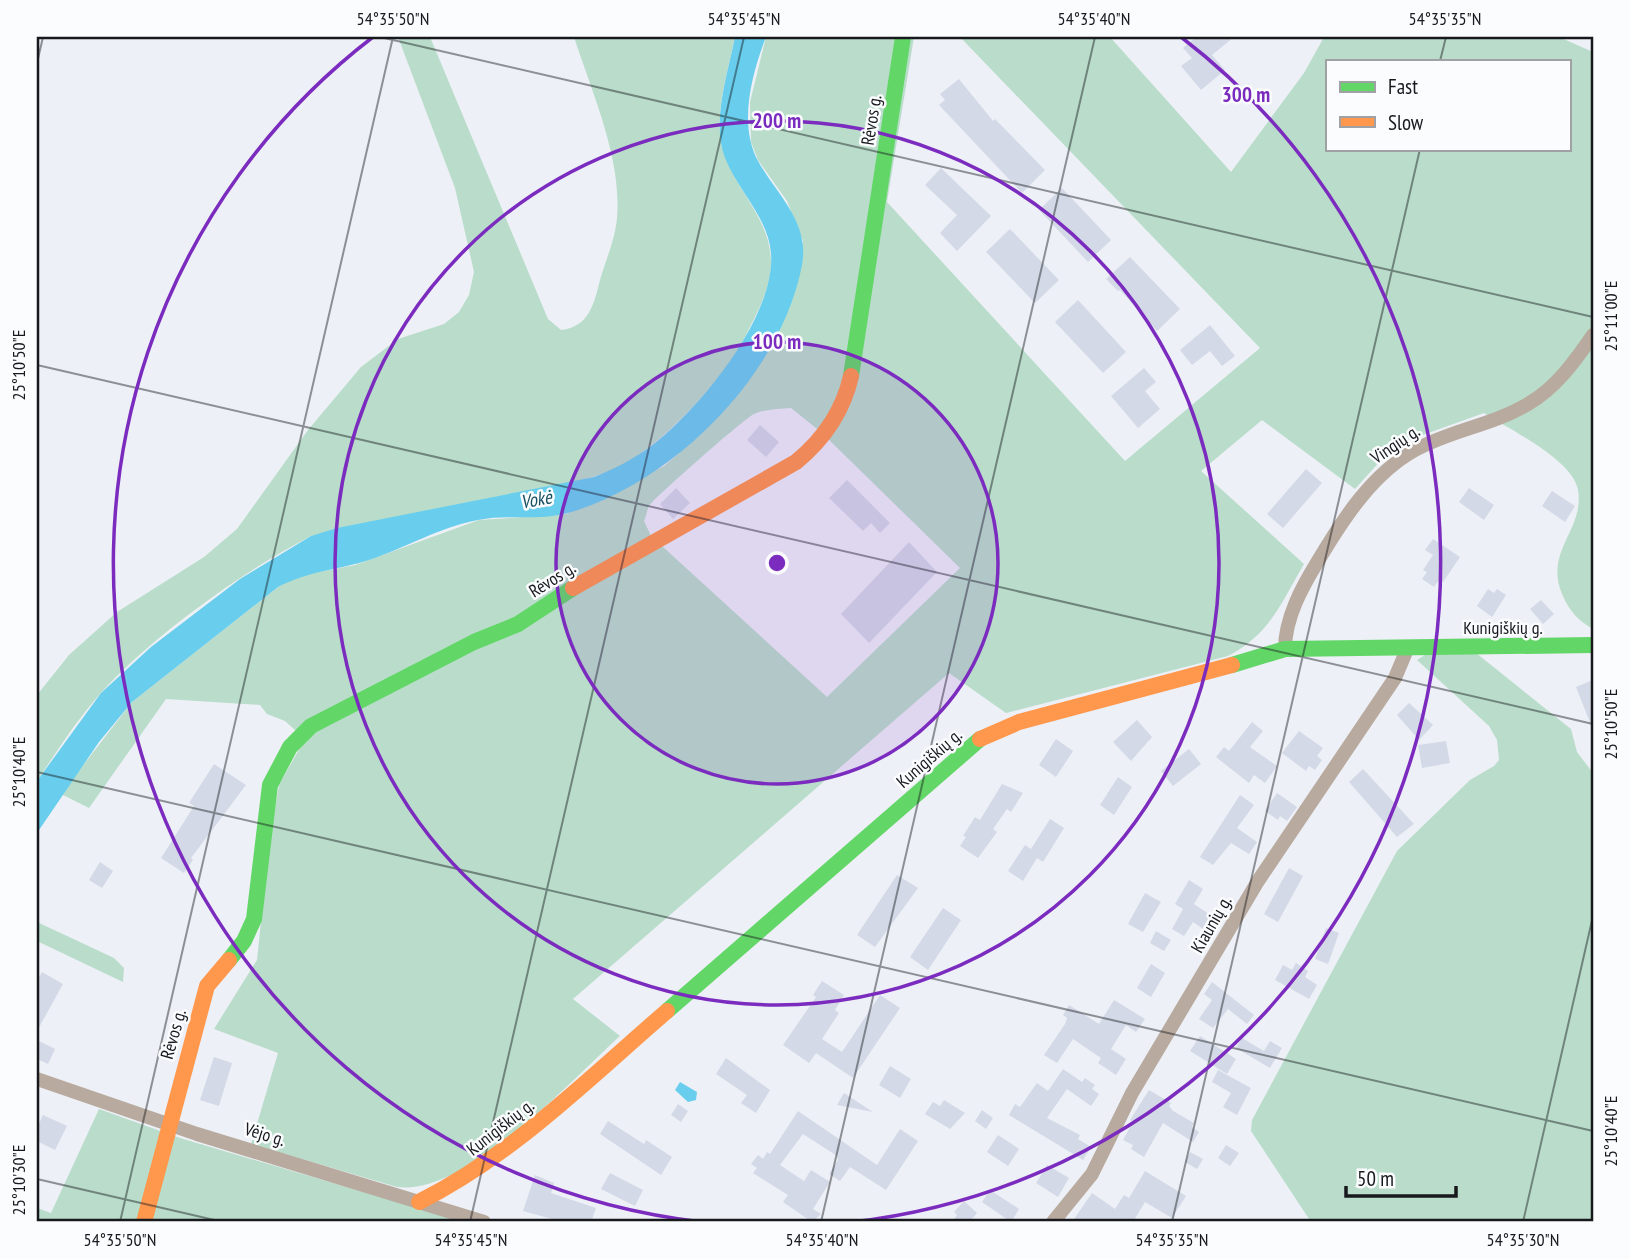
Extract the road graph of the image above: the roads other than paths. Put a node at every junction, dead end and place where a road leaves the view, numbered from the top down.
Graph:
1 (904, 37) edge
2 (1593, 335) edge
3 (1593, 645) edge
4 (1408, 647) junction
5 (1285, 649) junction
6 (37, 1079) edge
7 (168, 1124) junction
8 (419, 1202) junction
9 (144, 1222) edge
10 (484, 1222) edge
11 (1053, 1222) edge

1 - 7 street, Rėvos g.
2 - 5 street, Vingių g.
3 - 4 street, Kunigiškių g.
4 - 5 street, Kunigiškių g.
4 - 11 street, Kiaunių g.
5 - 8 street, Kunigiškių g.
6 - 7 street, Vėjo g.
7 - 8 street, Vėjo g.
7 - 9 street, Rėvos g.
8 - 10 street, Vėjo g.

